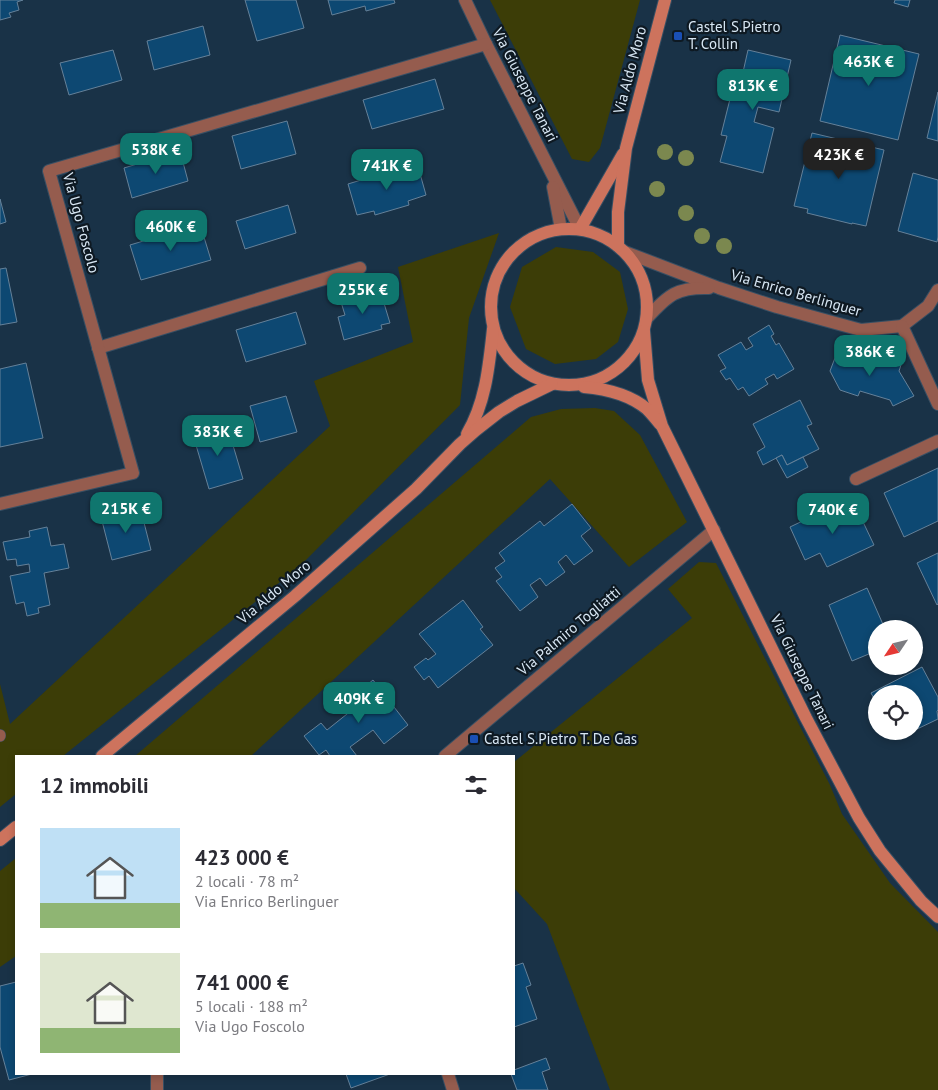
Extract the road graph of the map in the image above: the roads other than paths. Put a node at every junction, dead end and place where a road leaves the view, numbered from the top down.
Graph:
1 (466, 0) edge
2 (665, 0) edge
3 (486, 44) junction
4 (626, 148) junction
5 (542, 156) junction
6 (561, 229) junction
7 (580, 230) junction
8 (622, 249) junction
9 (360, 268) dead end
10 (719, 288) junction
11 (938, 290) edge
12 (647, 318) junction
13 (494, 326) junction
14 (902, 326) junction
15 (644, 331) junction
16 (98, 348) junction
17 (552, 384) junction
18 (575, 386) junction
19 (938, 404) edge
20 (662, 426) junction
21 (938, 441) edge
22 (460, 444) junction
23 (856, 479) dead end
24 (0, 504) edge
25 (714, 530) junction
26 (103, 755) edge
27 (446, 755) edge
28 (15, 828) edge
29 (0, 840) edge
30 (938, 917) edge
31 (157, 1075) edge
32 (448, 1075) edge
33 (157, 1090) edge
34 (454, 1090) edge

1 - 3 street, Via Giuseppe Tanari
2 - 4 main road, Via Aldo Moro
3 - 5 street, Via Giuseppe Tanari
3 - 16 street, Via Ugo Foscolo
4 - 7 main road, Via Aldo Moro
4 - 8 main road, Via Aldo Moro
5 - 6 street, Via Giuseppe Tanari
5 - 7 street, Via Giuseppe Tanari
6 - 7 main road
6 - 13 main road
7 - 8 main road
8 - 10 street, Via Enrico Berlinguer
8 - 12 main road
9 - 16 street
10 - 12 street, Via Enrico Berlinguer
10 - 14 street, Via Enrico Berlinguer
11 - 14 street
12 - 15 main road
13 - 17 main road
13 - 22 main road, Via Aldo Moro
14 - 19 street
15 - 18 main road
15 - 20 main road, Via Giuseppe Tanari
16 - 24 street, Via Ugo Foscolo
17 - 18 main road
17 - 22 main road, Via Aldo Moro
18 - 20 main road, Via Giuseppe Tanari
20 - 25 main road, Via Giuseppe Tanari
21 - 23 street
22 - 26 main road, Via Aldo Moro
25 - 27 street, Via Palmiro Togliatti
25 - 30 main road, Via Giuseppe Tanari
28 - 29 main road
31 - 33 street
32 - 34 street

